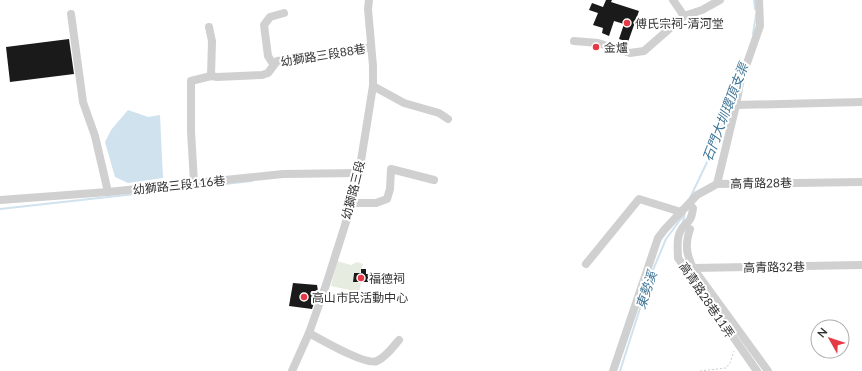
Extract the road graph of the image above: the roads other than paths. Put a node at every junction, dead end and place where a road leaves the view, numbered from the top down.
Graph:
1 (369, 0) edge
2 (672, 0) edge
3 (720, 0) edge
4 (759, 0) edge
5 (284, 13) dead end
6 (71, 14) dead end
7 (684, 16) junction
8 (209, 27) dead end
9 (574, 41) dead end
10 (371, 47) junction
11 (273, 64) junction
12 (211, 76) junction
13 (373, 86) junction
14 (862, 102) edge
15 (736, 105) junction
16 (448, 119) dead end
17 (359, 172) junction
18 (434, 180) dead end
19 (862, 182) edge
20 (194, 183) junction
21 (717, 184) junction
22 (108, 192) junction
23 (0, 200) edge
24 (352, 203) junction
25 (690, 205) junction
26 (681, 212) junction
27 (690, 229) dead end
28 (586, 264) dead end
29 (862, 265) edge
30 (689, 269) junction
31 (309, 332) junction
32 (399, 340) dead end
33 (292, 371) edge
34 (613, 371) edge
35 (757, 371) edge
36 (768, 371) edge

1 - 10 street, 幼獅路三段
2 - 7 street
3 - 7 street
4 - 15 street, 高青路28巷
5 - 11 street
6 - 22 street
7 - 9 street
8 - 12 street
10 - 11 street, 幼獅路三段88巷
10 - 13 street, 幼獅路三段
11 - 12 street, 幼獅路三段88巷
12 - 20 street, 幼獅路三段88巷
13 - 16 street
13 - 17 street, 幼獅路三段
14 - 15 street
15 - 21 street, 高青路28巷
17 - 20 street, 幼獅路三段116巷
17 - 24 street, 幼獅路三段
18 - 24 street
19 - 21 street, 高青路28巷
20 - 22 street, 幼獅路三段116巷
21 - 25 street
22 - 23 street, 幼獅路三段116巷
24 - 31 street, 幼獅路三段
25 - 26 street
25 - 30 street, 高青路28巷11弄
26 - 28 street
26 - 34 street
27 - 30 street
29 - 30 street, 高青路32巷
30 - 35 street, 高青路28巷11弄
30 - 36 street
31 - 32 street
31 - 33 street, 幼獅路三段

